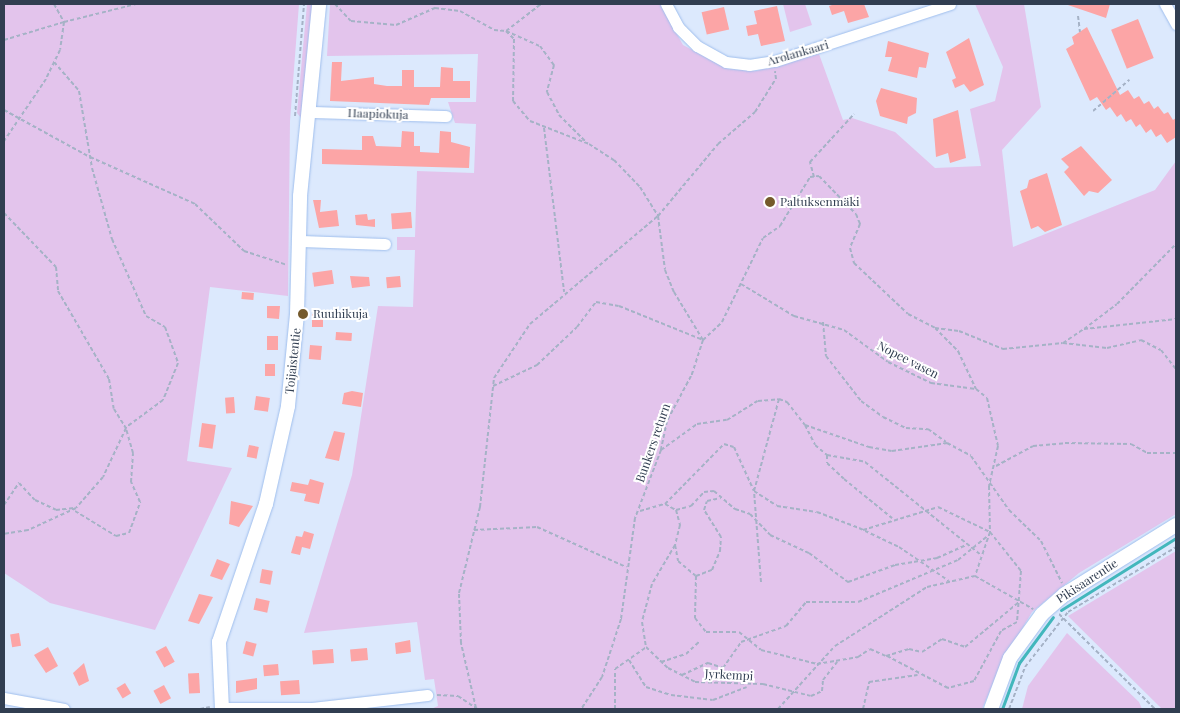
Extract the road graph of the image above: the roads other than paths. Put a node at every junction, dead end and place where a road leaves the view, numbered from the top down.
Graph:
1 (319, 4) edge
2 (666, 4) edge
3 (950, 4) edge
4 (1165, 4) edge
5 (1176, 24) edge
6 (310, 112) junction
7 (446, 116) dead end
8 (300, 241) junction
9 (385, 244) dead end
10 (1176, 525) edge
11 (426, 695) road end
12 (4, 698) edge
13 (218, 707) edge
14 (64, 709) edge
15 (312, 709) edge
16 (991, 709) edge

1 - 6 street, Toijaistentie
2 - 3 street, Arolankaari
4 - 5 street
6 - 7 street, Haapiokuja
6 - 8 street, Toijaistentie
8 - 9 street
8 - 13 street, Toijaistentie
10 - 16 street, Pikisaarentie
11 - 15 street
12 - 14 street
13 - 15 street

